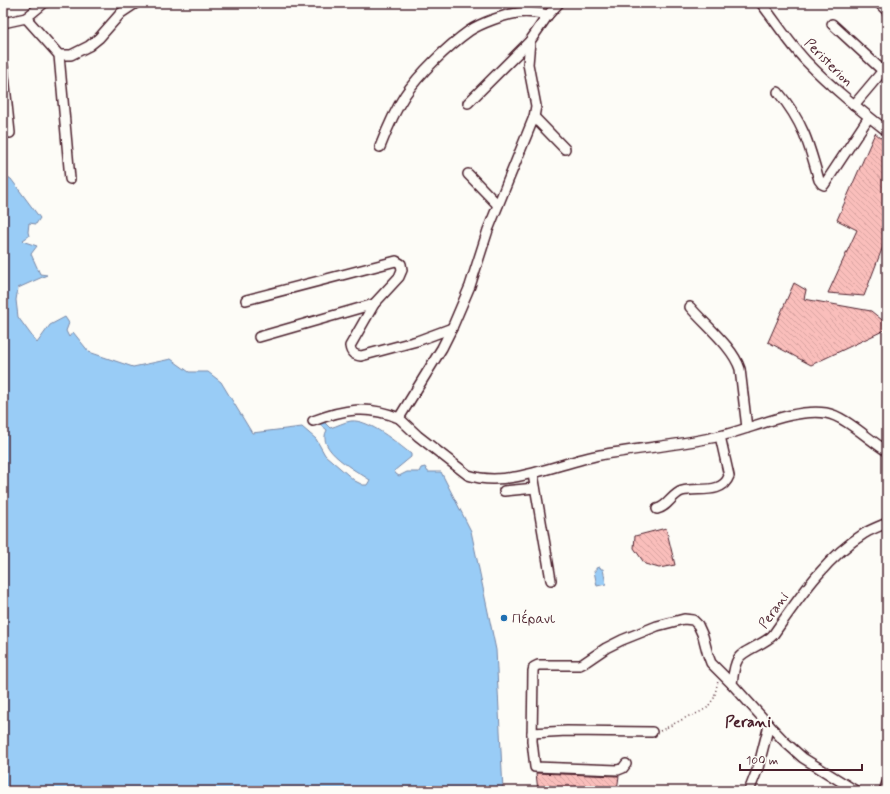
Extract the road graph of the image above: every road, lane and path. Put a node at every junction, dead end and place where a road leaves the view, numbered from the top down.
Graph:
1 (44, 3) edge
2 (136, 3) edge
3 (559, 3) edge
4 (761, 3) edge
5 (879, 3) edge
6 (887, 11) edge
7 (548, 15) junction
8 (26, 18) junction
9 (3, 23) edge
10 (832, 24) dead end
11 (530, 41) junction
12 (59, 55) junction
13 (3, 66) edge
14 (885, 68) edge
15 (778, 92) dead end
16 (468, 103) dead end
17 (854, 106) junction
18 (534, 117) junction
19 (869, 117) junction
20 (887, 131) edge
21 (10, 133) dead end
22 (380, 147) dead end
23 (565, 148) dead end
24 (468, 174) dead end
25 (70, 179) dead end
26 (498, 205) junction
27 (246, 300) dead end
28 (374, 304) junction
29 (690, 308) dead end
30 (452, 328) junction
31 (259, 337) dead end
32 (399, 418) junction
33 (313, 421) dead end
34 (747, 428) junction
35 (720, 436) junction
36 (887, 451) edge
37 (533, 474) junction
38 (535, 488) junction
39 (504, 492) dead end
40 (657, 509) dead end
41 (887, 523) edge
42 (551, 580) dead end
43 (720, 674) junction
44 (732, 684) junction
45 (769, 725) junction
46 (652, 732) joint
47 (532, 733) junction
48 (626, 764) dead end
49 (887, 783) edge
50 (749, 791) edge
51 (856, 791) edge
52 (884, 791) edge

1 - 8 street
2 - 12 street
3 - 7 street
4 - 17 street, Peristerion
5 - 6 street
7 - 11 street
7 - 22 street
8 - 9 street
8 - 12 street
10 - 14 street
11 - 16 street
11 - 18 street
12 - 25 street
13 - 21 street
14 - 17 street
15 - 19 street
17 - 19 street, Peristerion
18 - 23 street
18 - 26 street
19 - 20 street, Peristerion
24 - 26 street
26 - 30 street
27 - 28 street
28 - 30 street
28 - 31 street
29 - 34 street
30 - 32 street
32 - 33 street
32 - 37 street
34 - 35 street
34 - 36 street
35 - 37 street
35 - 40 street
37 - 38 street
38 - 39 street
38 - 42 street
41 - 44 street, Perani
43 - 44 street
43 - 46 path
43 - 47 street
44 - 45 street
45 - 50 street
45 - 51 street
46 - 47 street
47 - 48 street
49 - 52 street

